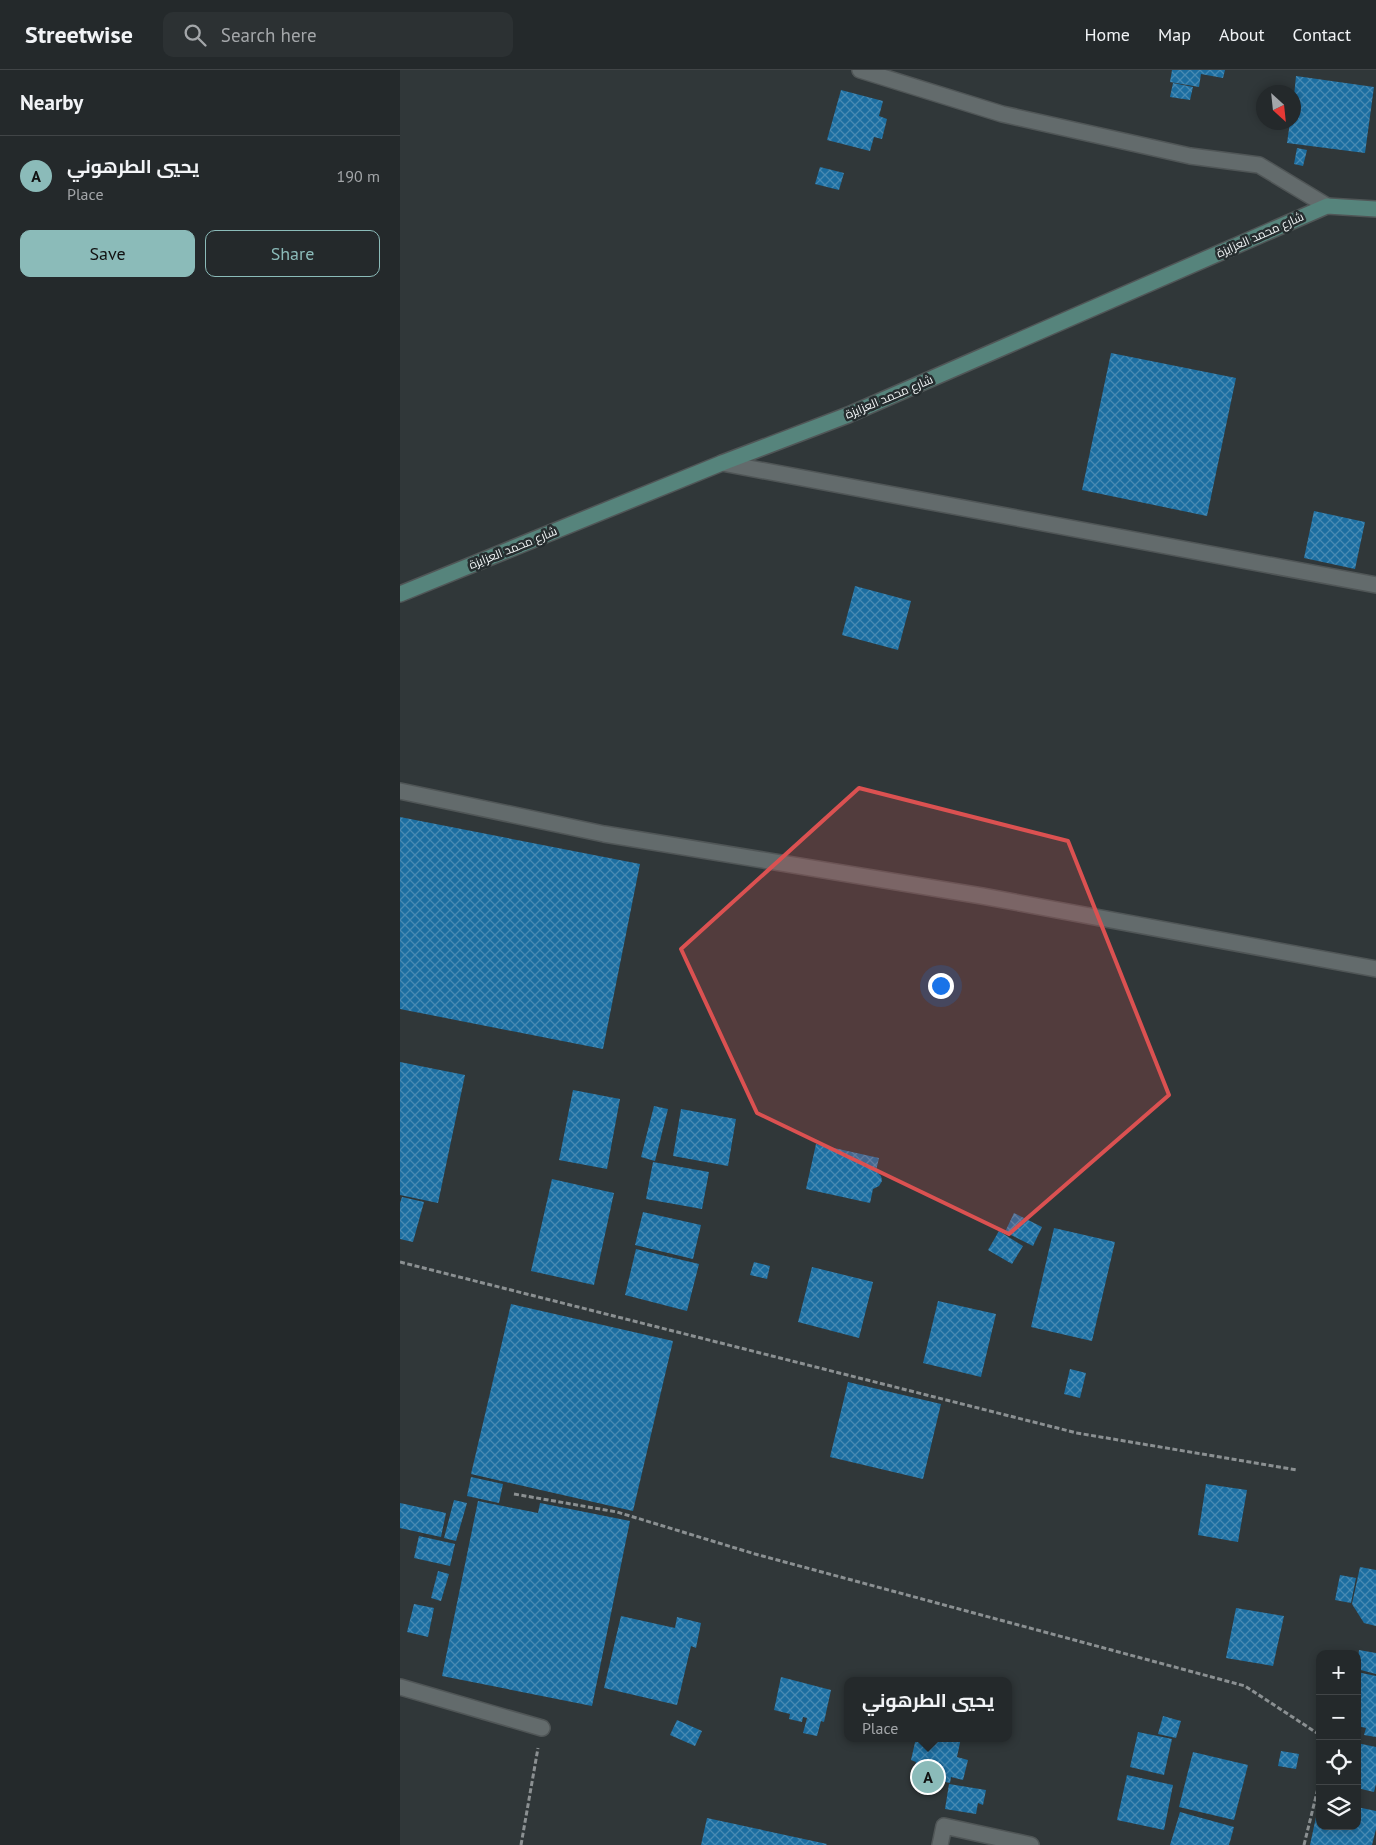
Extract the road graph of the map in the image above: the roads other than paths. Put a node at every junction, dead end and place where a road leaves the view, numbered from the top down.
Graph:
1 (860, 70) edge
2 (1327, 206) junction
3 (1376, 209) edge
4 (722, 463) junction
5 (1376, 585) edge
6 (400, 594) edge
7 (400, 792) edge
8 (1376, 969) edge
9 (400, 1687) edge
10 (542, 1728) road end
11 (940, 1845) edge
12 (1031, 1845) edge

1 - 2 street
2 - 3 main road, شارع محمد العزايزة
2 - 4 main road, شارع محمد العزايزة
4 - 5 street
4 - 6 main road, شارع محمد العزايزة
7 - 8 street
9 - 10 street
11 - 12 street

